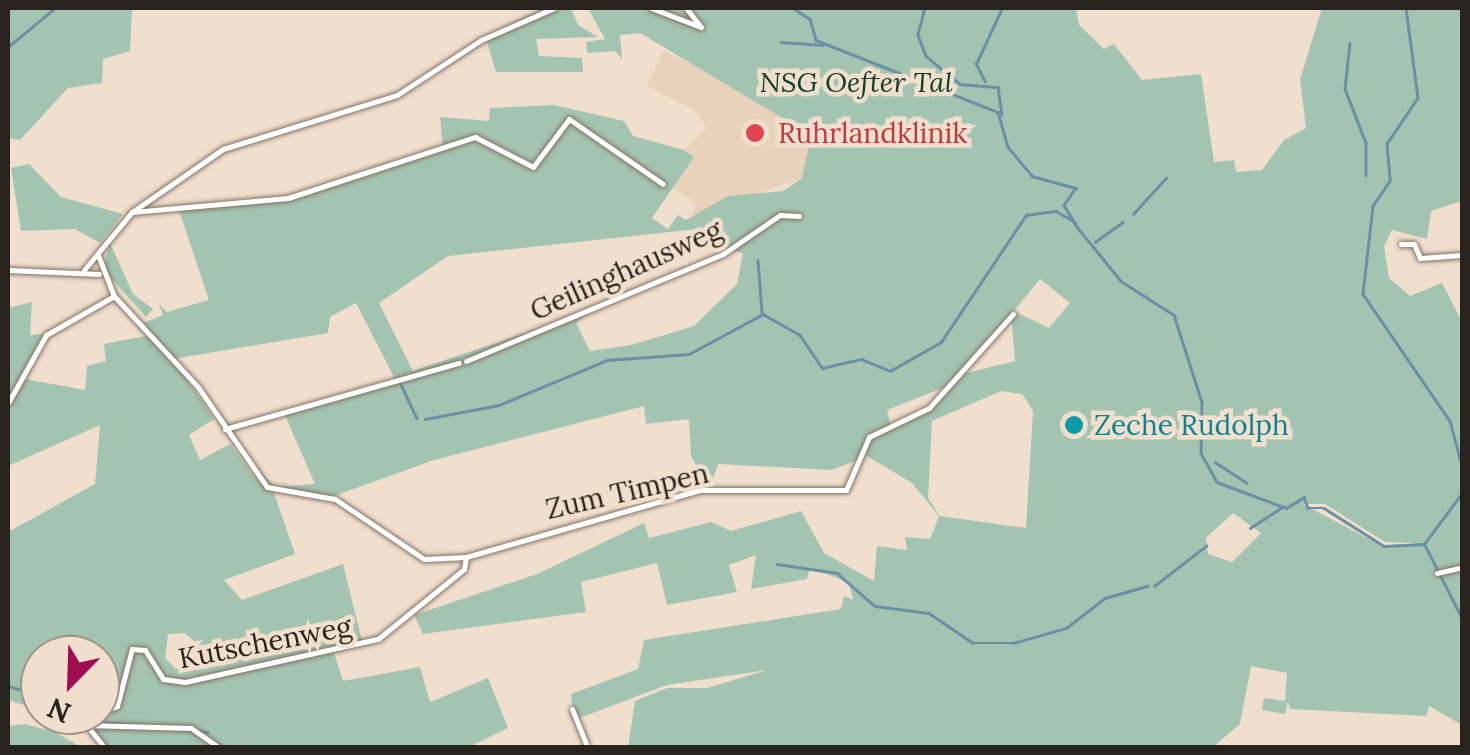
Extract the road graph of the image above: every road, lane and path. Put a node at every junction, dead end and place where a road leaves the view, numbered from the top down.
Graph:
1 (554, 8) edge
2 (651, 8) edge
3 (686, 8) edge
4 (663, 184) dead end
5 (132, 212) junction
6 (798, 216) dead end
7 (1401, 244) dead end
8 (1462, 255) edge
9 (95, 268) junction
10 (8, 270) edge
11 (114, 296) junction
12 (1013, 314) dead end
13 (8, 403) edge
14 (225, 428) junction
15 (466, 557) junction
16 (1462, 567) edge
17 (1438, 573) dead end
18 (120, 695) edge
19 (572, 709) dead end
20 (120, 725) edge
21 (586, 744) dead end
22 (220, 748) edge

1 - 5 street
2 - 3 street
4 - 5 street
5 - 9 street
6 - 14 street, Geilinghausweg
7 - 8 street
9 - 10 street
9 - 11 street
11 - 13 street
11 - 14 street
12 - 15 street, Zum Timpen
14 - 15 street
15 - 18 street, Kutschenweg
16 - 17 street
19 - 21 street
20 - 22 street

